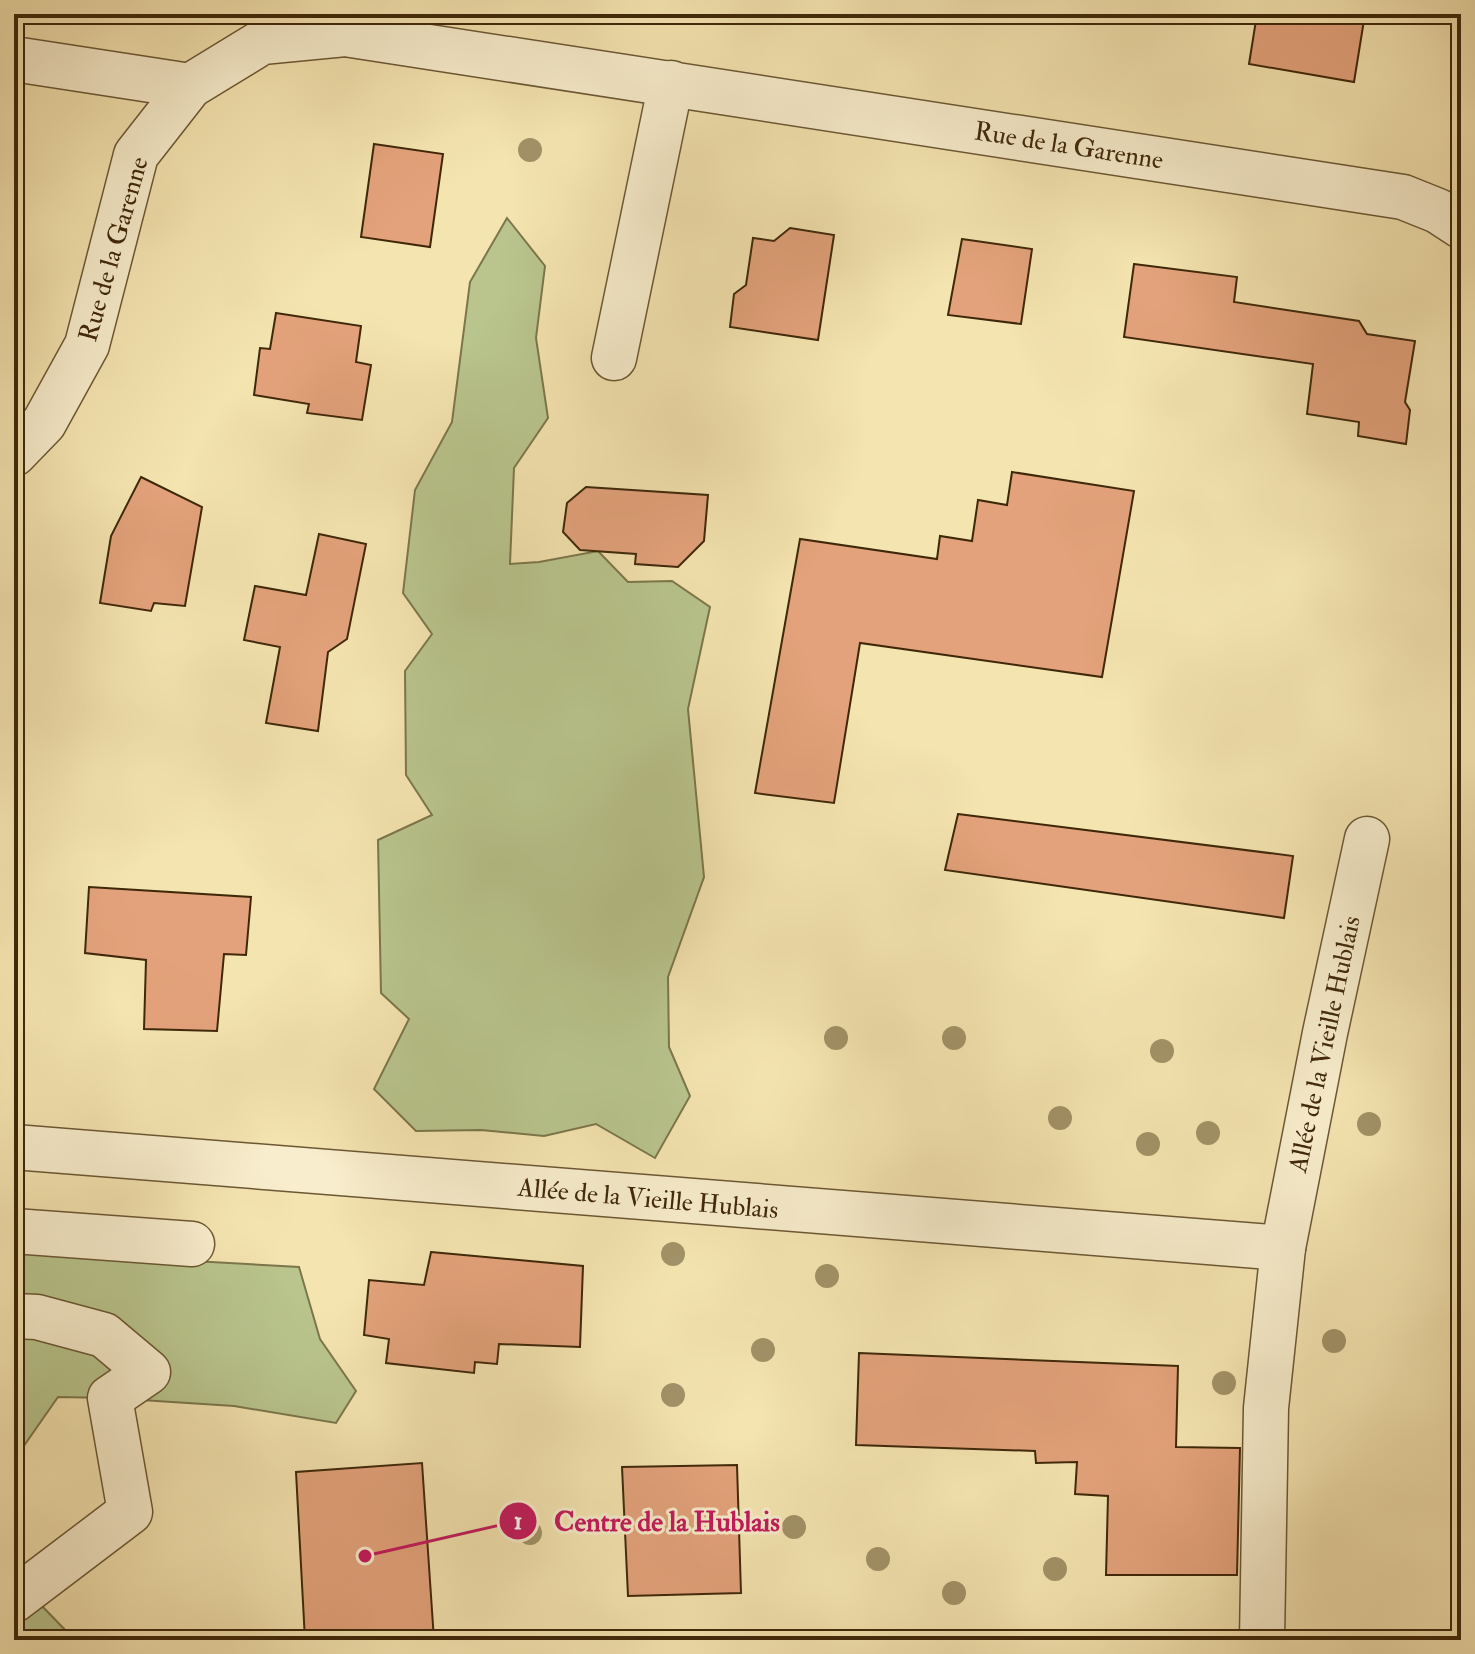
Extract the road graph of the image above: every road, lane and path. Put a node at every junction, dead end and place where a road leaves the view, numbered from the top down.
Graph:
1 (14, 59) edge
2 (671, 83) junction
3 (190, 86) junction
4 (1461, 226) edge
5 (614, 358) dead end
6 (14, 454) edge
7 (1367, 839) dead end
8 (14, 1147) edge
9 (14, 1231) edge
10 (192, 1244) dead end
11 (1283, 1248) junction
12 (14, 1316) edge
13 (14, 1600) edge
14 (1262, 1640) edge

1 - 3 street
2 - 3 street, Rue de la Garenne
2 - 4 street, Rue de la Garenne
2 - 5 street
3 - 6 street, Rue de la Garenne
7 - 11 street, Allée de la Vieille Hublais
8 - 11 street, Allée de la Vieille Hublais
9 - 10 street
11 - 14 street, Allée de la Vieille Hublais
12 - 13 street

